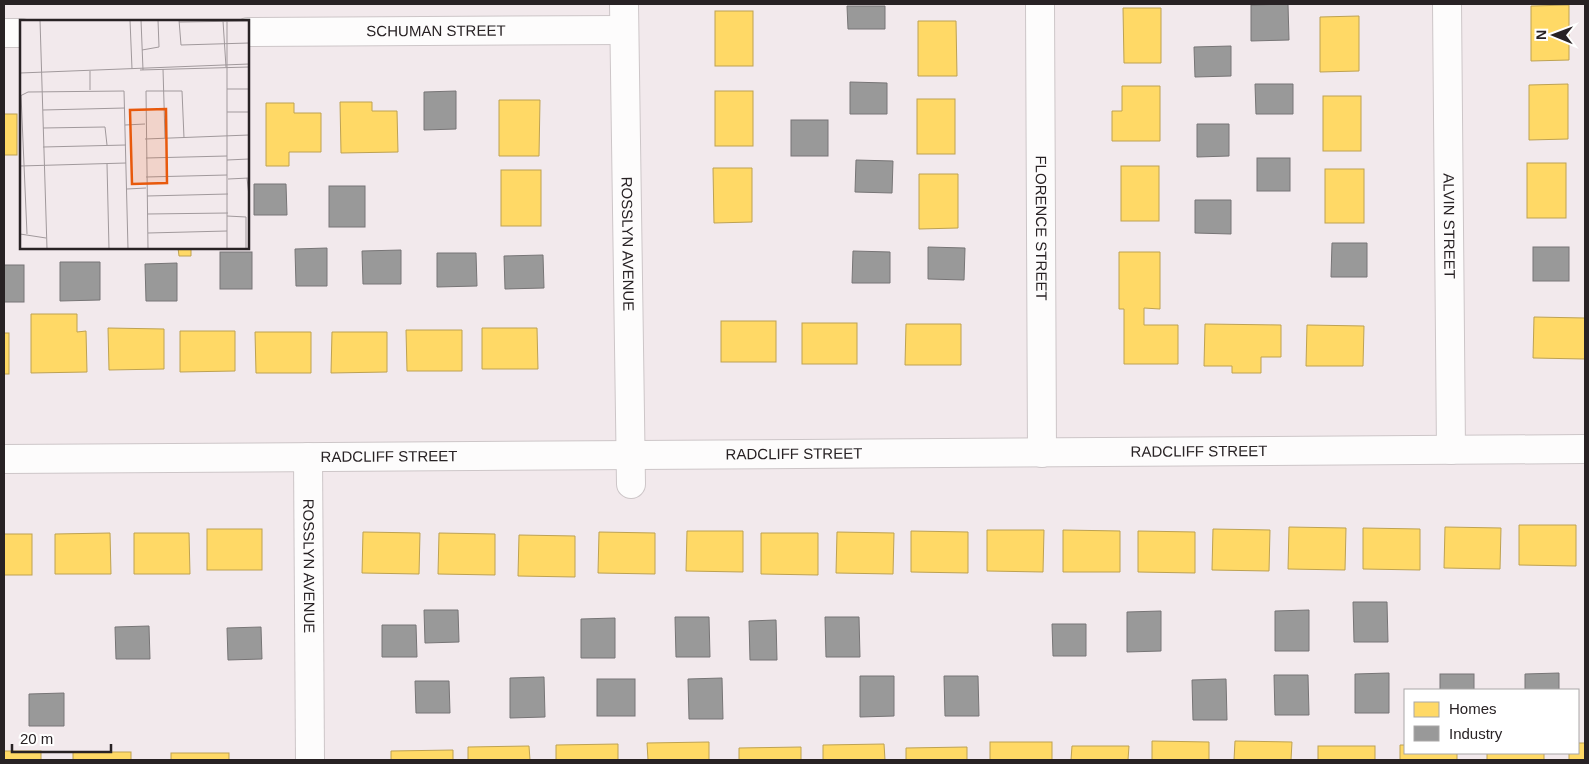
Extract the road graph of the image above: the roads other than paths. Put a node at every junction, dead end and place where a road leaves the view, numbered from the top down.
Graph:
1 (1040, 4) edge
2 (1448, 4) edge
3 (624, 17) edge
4 (249, 32) edge
5 (4, 33) edge
6 (20, 33) edge
7 (1585, 449) edge
8 (1451, 450) junction
9 (1042, 453) junction
10 (630, 456) junction
11 (308, 457) junction
12 (4, 459) edge
13 (631, 484) dead end
14 (310, 760) edge

1 - 9 street, FLORENCE STREET
2 - 8 street, ALVIN STREET
3 - 4 street, SCHUMAN STREET
3 - 10 street, ROSSLYN AVENUE
5 - 6 street
7 - 8 street, RADCLIFF STREET
8 - 9 street, RADCLIFF STREET
9 - 10 street, RADCLIFF STREET
10 - 11 street, RADCLIFF STREET
10 - 13 street, ROSSLYN AVENUE
11 - 12 street, RADCLIFF STREET
11 - 14 street, ROSSLYN AVENUE

